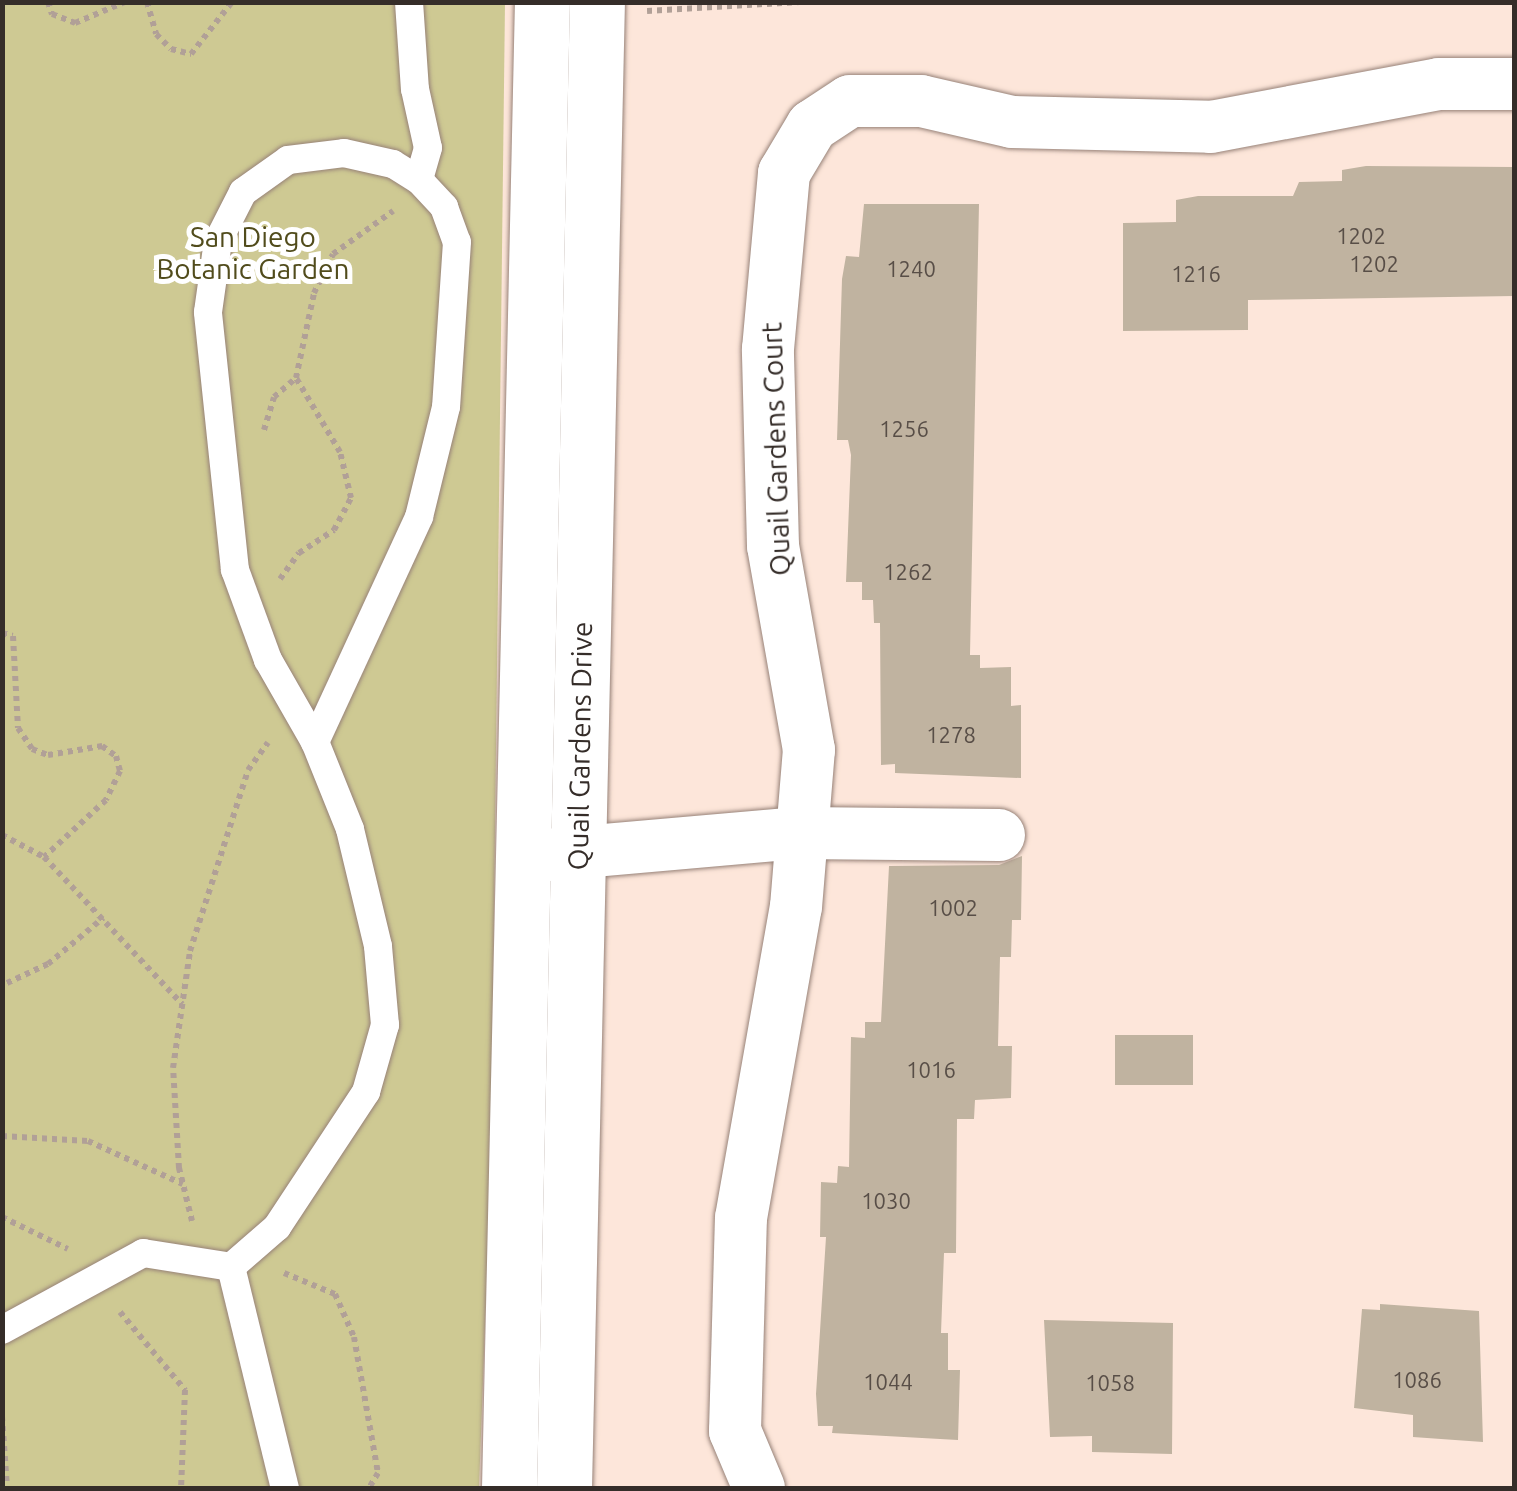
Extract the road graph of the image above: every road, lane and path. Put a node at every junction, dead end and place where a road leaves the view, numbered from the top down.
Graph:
1 (48, 2) edge
2 (124, 2) edge
3 (148, 2) edge
4 (232, 2) edge
5 (409, 2) edge
6 (542, 2) edge
7 (800, 2) edge
8 (596, 8) edge
9 (1514, 84) edge
10 (419, 180) junction
11 (253, 618) junction
12 (2, 632) edge
13 (296, 704) junction
14 (315, 742) junction
15 (800, 833) junction
16 (999, 835) dead end
17 (2, 836) edge
18 (524, 856) junction
19 (578, 856) junction
20 (44, 857) junction
21 (103, 918) junction
22 (2, 960) edge
23 (7, 983) junction
24 (2, 996) edge
25 (182, 1004) junction
26 (2, 1136) edge
27 (183, 1184) junction
28 (2, 1217) edge
29 (201, 1259) junction
30 (231, 1267) junction
31 (96, 1274) junction
32 (2, 1330) edge
33 (2, 1416) edge
34 (7, 1488) edge
35 (181, 1488) edge
36 (285, 1488) edge
37 (368, 1488) edge
38 (509, 1488) edge
39 (564, 1488) edge
40 (758, 1488) edge

1 - 2 path
3 - 4 path
5 - 10 lane
6 - 18 main road, Quail Gardens Drive
7 - 8 path
8 - 19 main road, Quail Gardens Drive
9 - 15 street, Quail Gardens Court
10 - 11 path
10 - 11 lane
10 - 14 lane
11 - 13 lane
12 - 20 path
13 - 14 lane
13 - 25 path
14 - 30 lane
15 - 16 street
15 - 19 street
15 - 40 street, Quail Gardens Court
17 - 20 path
18 - 19 street
18 - 38 main road, Quail Gardens Drive
19 - 39 main road, Quail Gardens Drive
20 - 21 path
21 - 23 path
21 - 25 path
22 - 23 path
23 - 24 path
25 - 27 path
26 - 27 path
27 - 29 path
28 - 31 path
29 - 30 lane
29 - 31 lane
30 - 36 lane
30 - 37 path
31 - 32 lane
31 - 35 path
33 - 34 path

